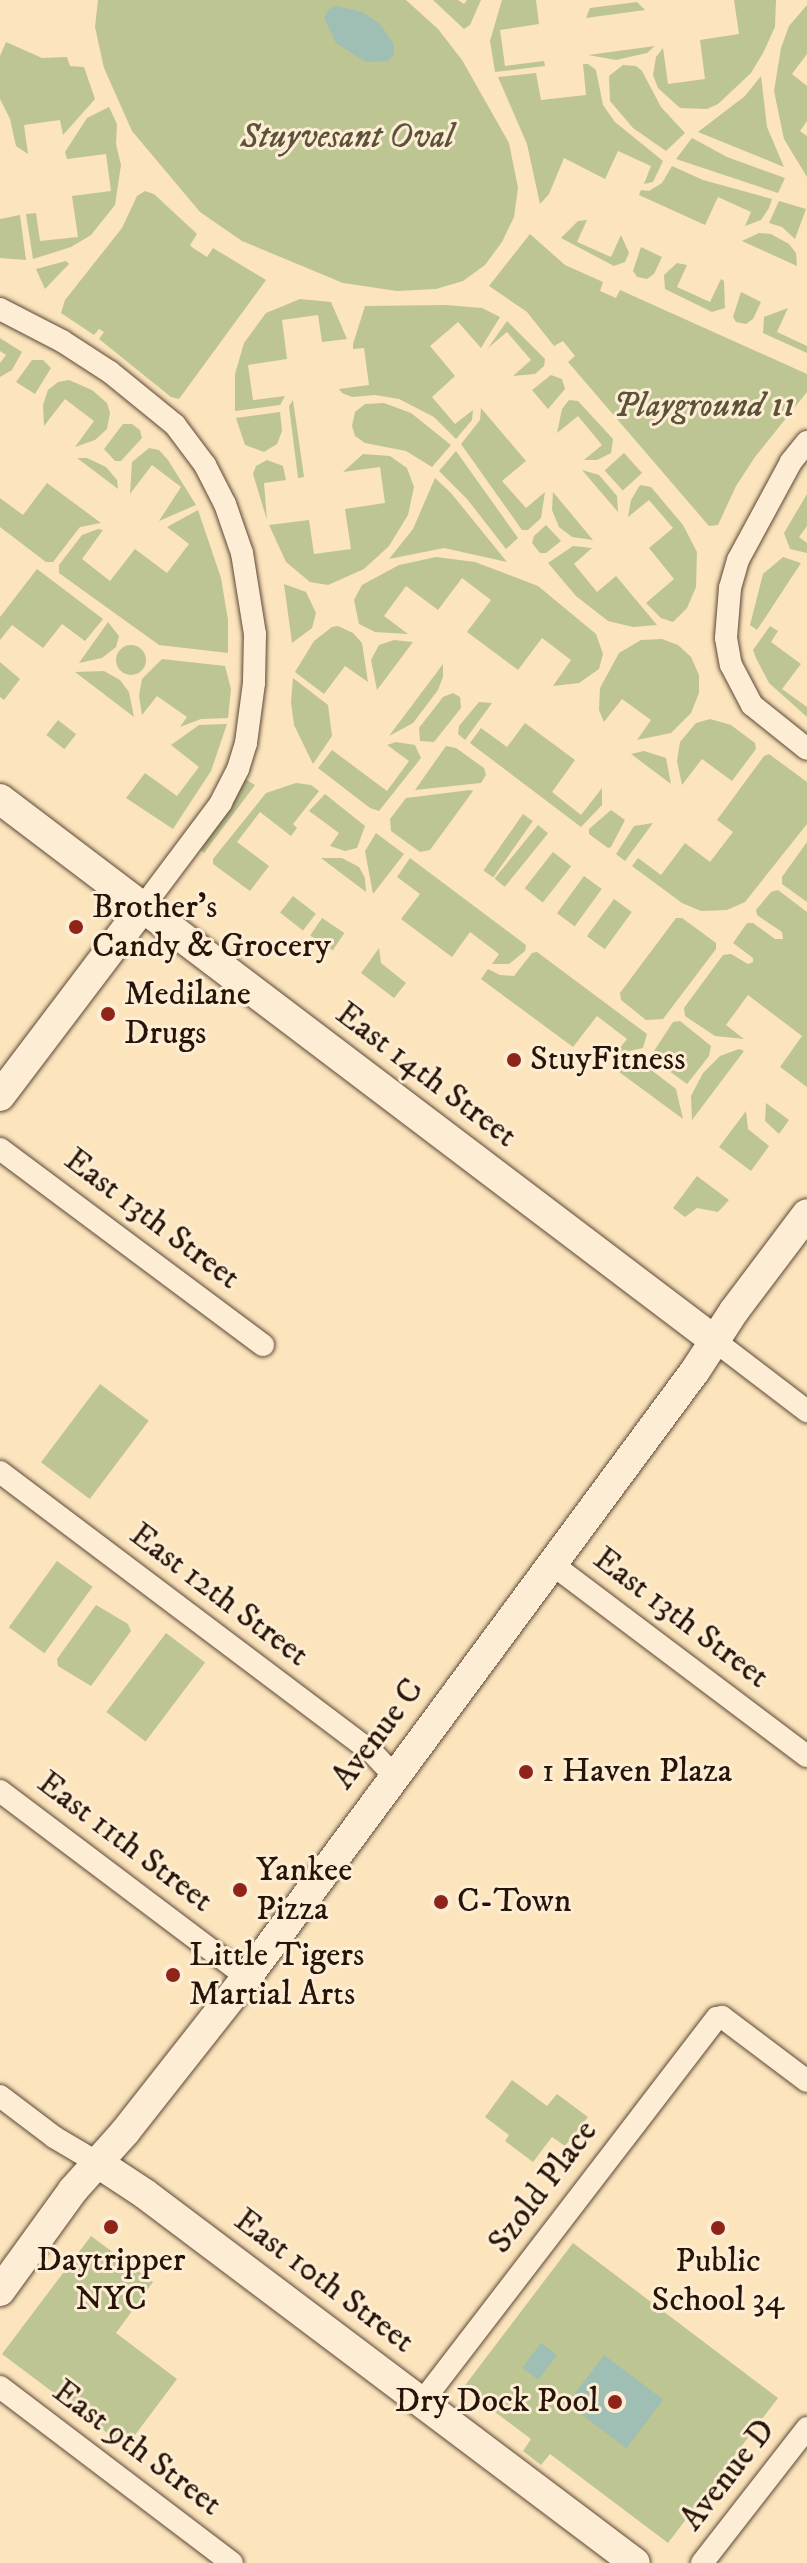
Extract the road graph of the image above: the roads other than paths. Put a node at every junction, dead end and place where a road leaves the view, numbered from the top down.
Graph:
1 (0, 309) edge
2 (807, 442) edge
3 (807, 749) edge
4 (0, 799) edge
5 (143, 907) junction
6 (0, 1096) edge
7 (0, 1149) edge
8 (807, 1214) edge
9 (715, 1341) junction
10 (263, 1345) dead end
11 (807, 1411) edge
12 (0, 1472) edge
13 (552, 1564) junction
14 (807, 1756) edge
15 (394, 1776) junction
16 (0, 1791) edge
17 (247, 1977) junction
18 (807, 2081) edge
19 (0, 2096) edge
20 (98, 2163) junction
21 (0, 2291) edge
22 (0, 2387) edge
23 (422, 2402) junction
24 (807, 2428) edge
25 (232, 2563) edge
26 (635, 2563) edge
27 (702, 2563) edge

1 - 5 street
2 - 3 street
4 - 5 main road, East 14th Street
5 - 6 main road
5 - 9 main road, East 14th Street
7 - 10 street, East 13th Street
8 - 9 main road, Avenue C
9 - 11 street, East 14th Street
9 - 13 main road, Avenue C
12 - 15 street, East 12th Street
13 - 14 street, East 13th Street
13 - 15 main road, Avenue C
15 - 17 main road, Avenue C
16 - 17 street, East 11th Street
17 - 20 main road, Avenue C
18 - 23 street, Szold Place
19 - 20 street, East 10th Street
20 - 21 main road, Avenue C
20 - 23 main road, East 10th Street
22 - 25 street, East 9th Street
23 - 26 main road, East 10th Street
24 - 27 street, Avenue D

